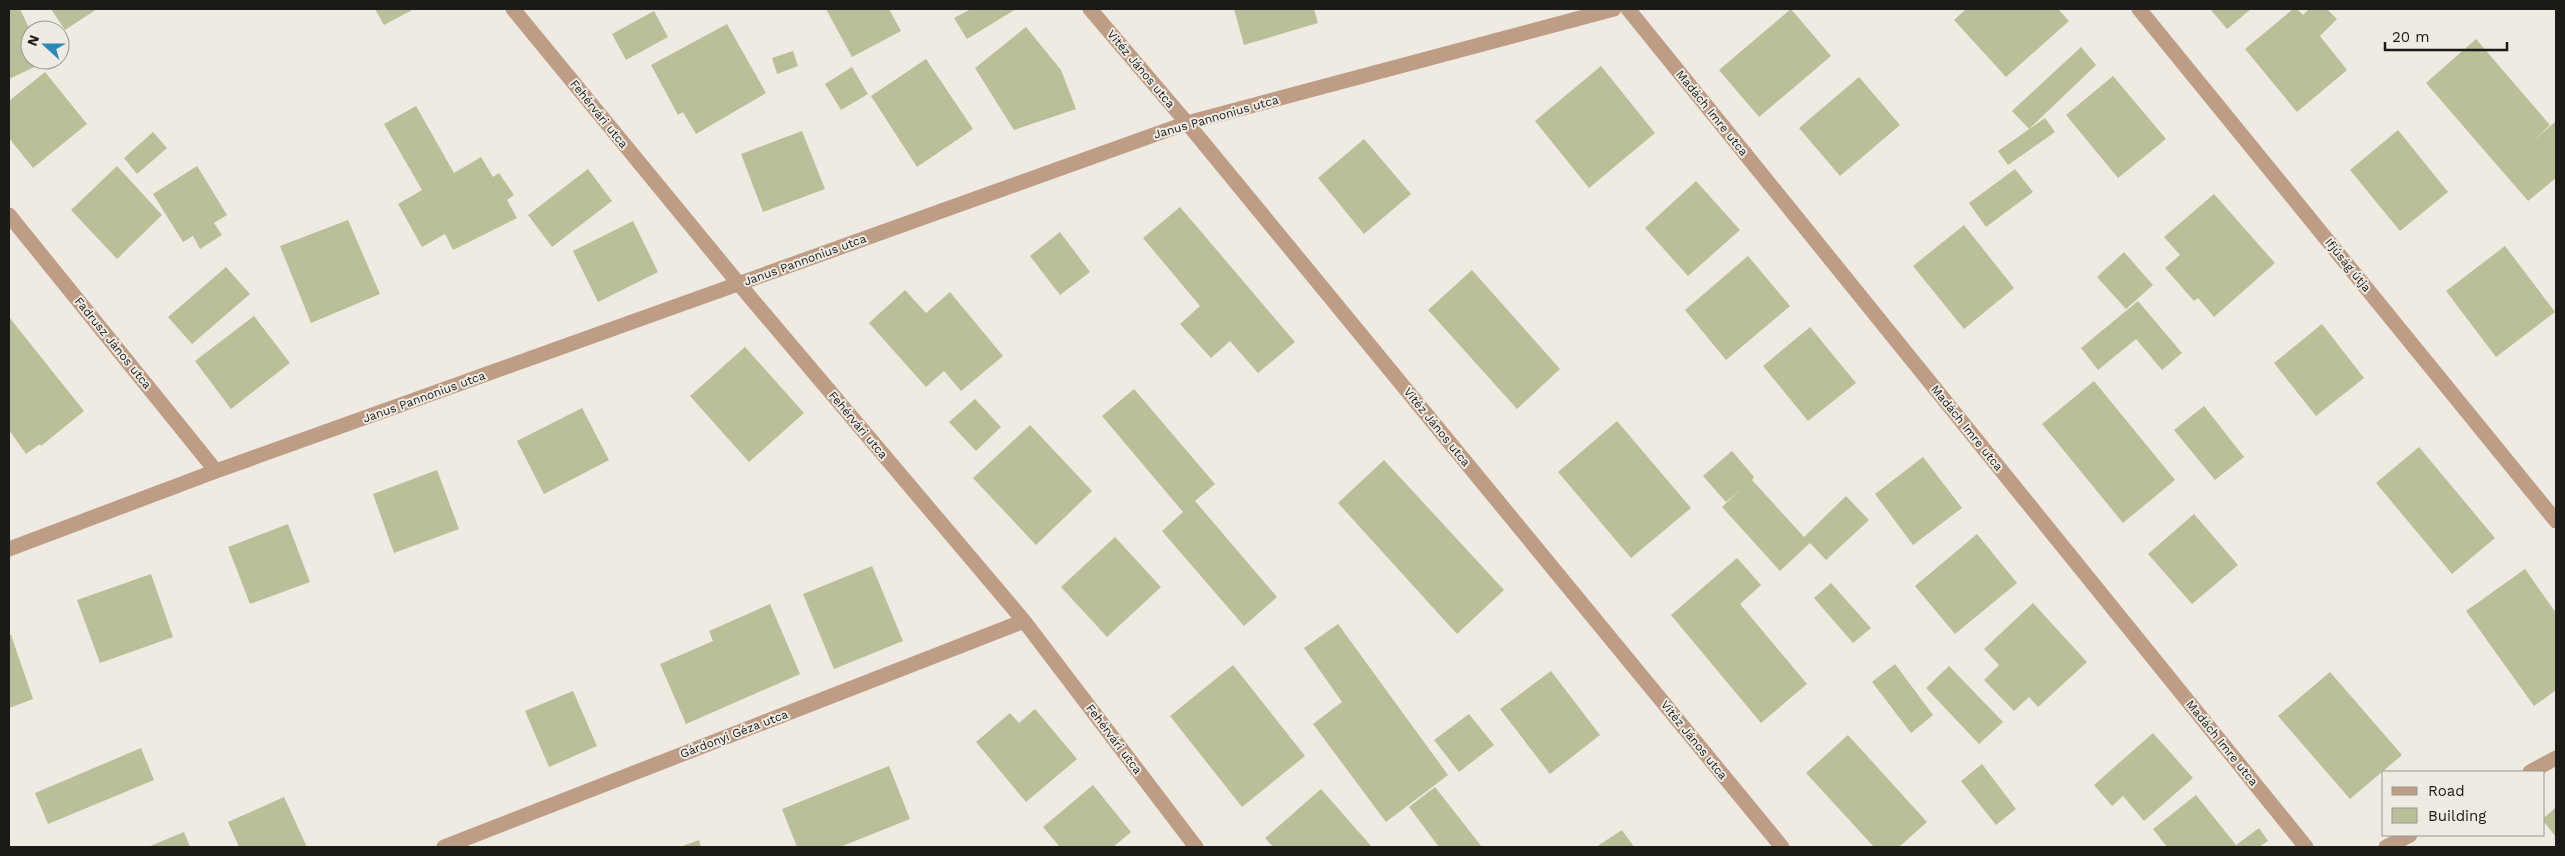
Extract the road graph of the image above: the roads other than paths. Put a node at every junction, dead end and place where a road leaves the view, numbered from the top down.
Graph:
1 (513, 9) edge
2 (1090, 9) edge
3 (1614, 9) edge
4 (1628, 9) edge
5 (2139, 9) edge
6 (1187, 122) junction
7 (9, 215) edge
8 (739, 284) junction
9 (216, 471) junction
10 (2556, 521) edge
11 (9, 549) edge
12 (1024, 621) junction
13 (2556, 758) edge
14 (2532, 771) edge
15 (2408, 836) edge
16 (444, 847) edge
17 (1196, 847) edge
18 (1782, 847) edge
19 (2306, 847) edge
20 (2386, 847) edge

1 - 8 street, Fehérvári utca
2 - 6 street, Vitéz János utca
3 - 6 street, Janus Pannonius utca
4 - 19 street, Madách Imre utca
5 - 10 street, Ifjúság útja
6 - 8 street, Janus Pannonius utca
6 - 18 street, Vitéz János utca
7 - 9 street, Fadrusz János utca
8 - 9 street, Janus Pannonius utca
8 - 12 street, Fehérvári utca
9 - 11 street, Janus Pannonius utca
12 - 16 street, Gárdonyi Géza utca
12 - 17 street, Fehérvári utca
13 - 14 street
15 - 20 street

